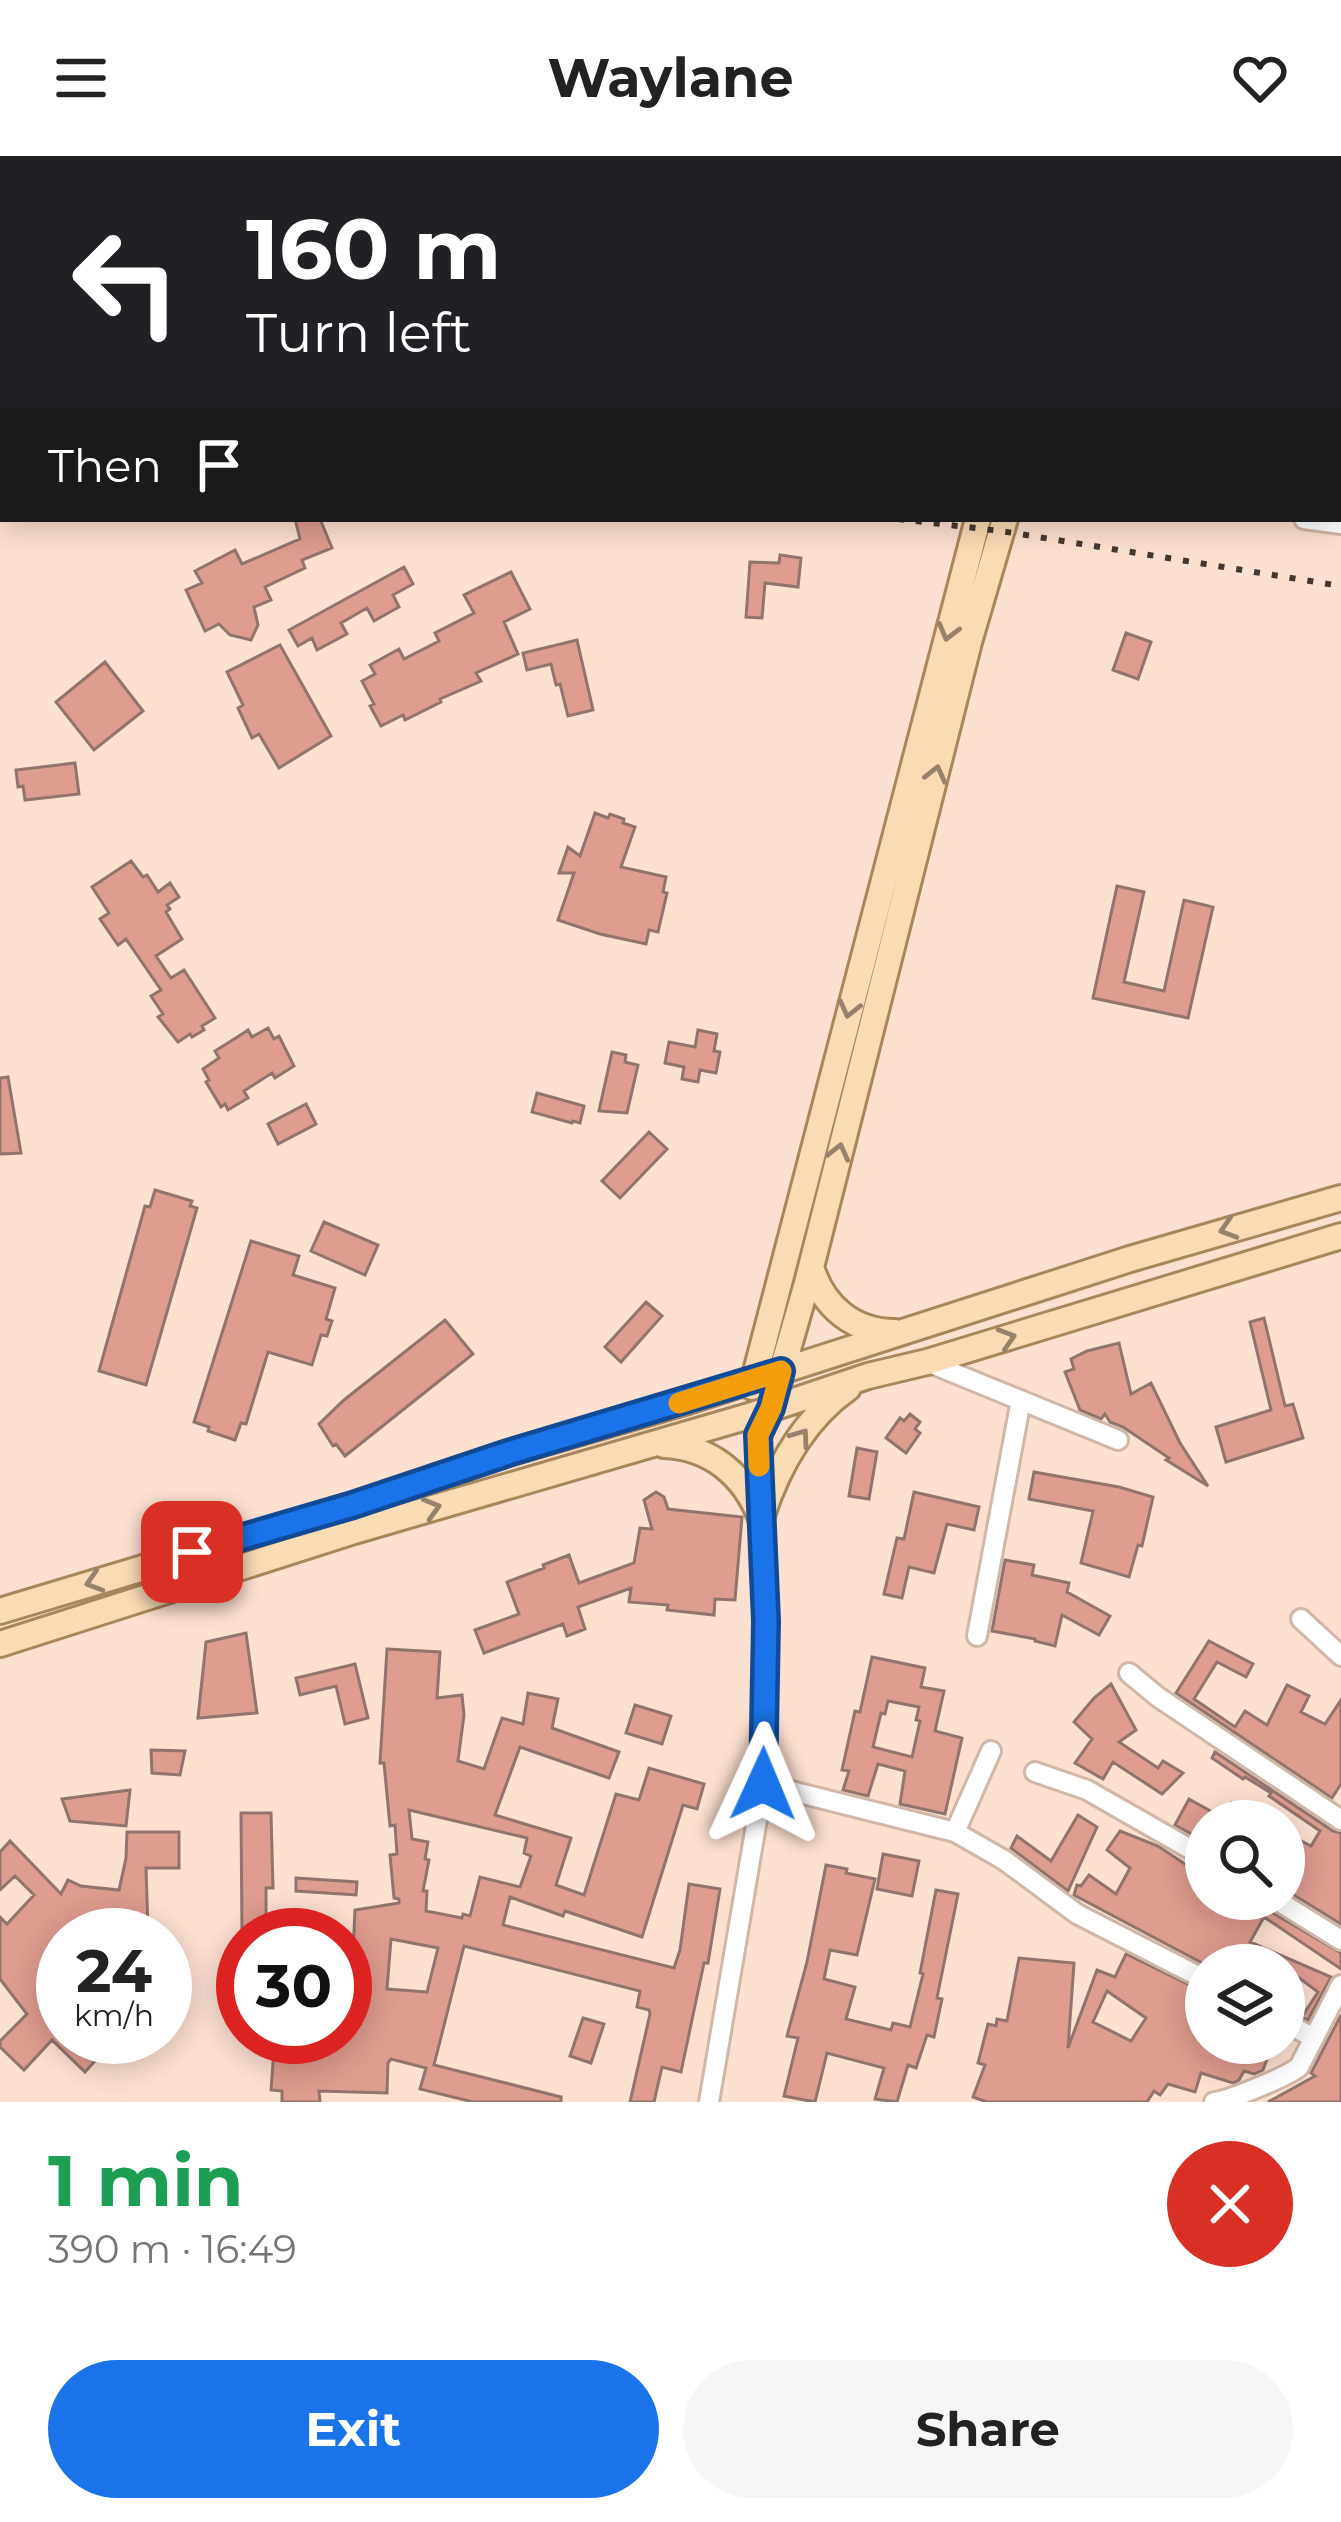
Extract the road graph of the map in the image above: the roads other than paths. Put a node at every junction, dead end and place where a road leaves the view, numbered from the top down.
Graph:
1 (977, 522) edge
2 (1004, 522) edge
3 (1341, 1198) edge
4 (1341, 1236) edge
5 (811, 1265) junction
6 (901, 1332) junction
7 (927, 1362) junction
8 (781, 1371) junction
9 (868, 1376) junction
10 (753, 1380) junction
11 (1021, 1400) junction
12 (759, 1420) junction
13 (1118, 1440) dead end
14 (644, 1447) junction
15 (760, 1518) junction
16 (0, 1610) edge
17 (1301, 1619) dead end
18 (976, 1636) dead end
19 (0, 1644) edge
20 (1341, 1656) edge
21 (1129, 1673) dead end
22 (992, 1751) dead end
23 (1035, 1772) dead end
24 (763, 1784) junction
25 (1341, 1820) edge
26 (962, 1836) junction
27 (1185, 1846) edge
28 (1305, 1918) edge
29 (1341, 1940) edge
30 (1185, 1969) edge
31 (1341, 1985) edge
32 (1305, 2033) edge
33 (1314, 2038) junction
34 (709, 2102) edge
35 (1214, 2102) edge

1 -> 10 main road
5 -> 2 main road
3 -> 6 main road
7 -> 4 main road
5 - 6 main road
5 - 8 main road
6 - 8 main road
7 - 9 main road
7 - 11 street
8 - 10 main road
8 - 12 main road
9 - 12 main road
15 -> 9 main road
10 - 12 main road
10 -> 16 main road
11 - 13 street
11 - 18 street
12 - 14 main road
12 - 15 street
14 - 15 main road
19 -> 14 main road
15 - 24 street
17 - 20 street
21 - 25 street
22 - 26 street
23 - 27 street
24 - 26 street
24 - 34 street
26 - 30 street
28 - 29 street
31 - 33 street
32 - 33 street
33 - 35 street

